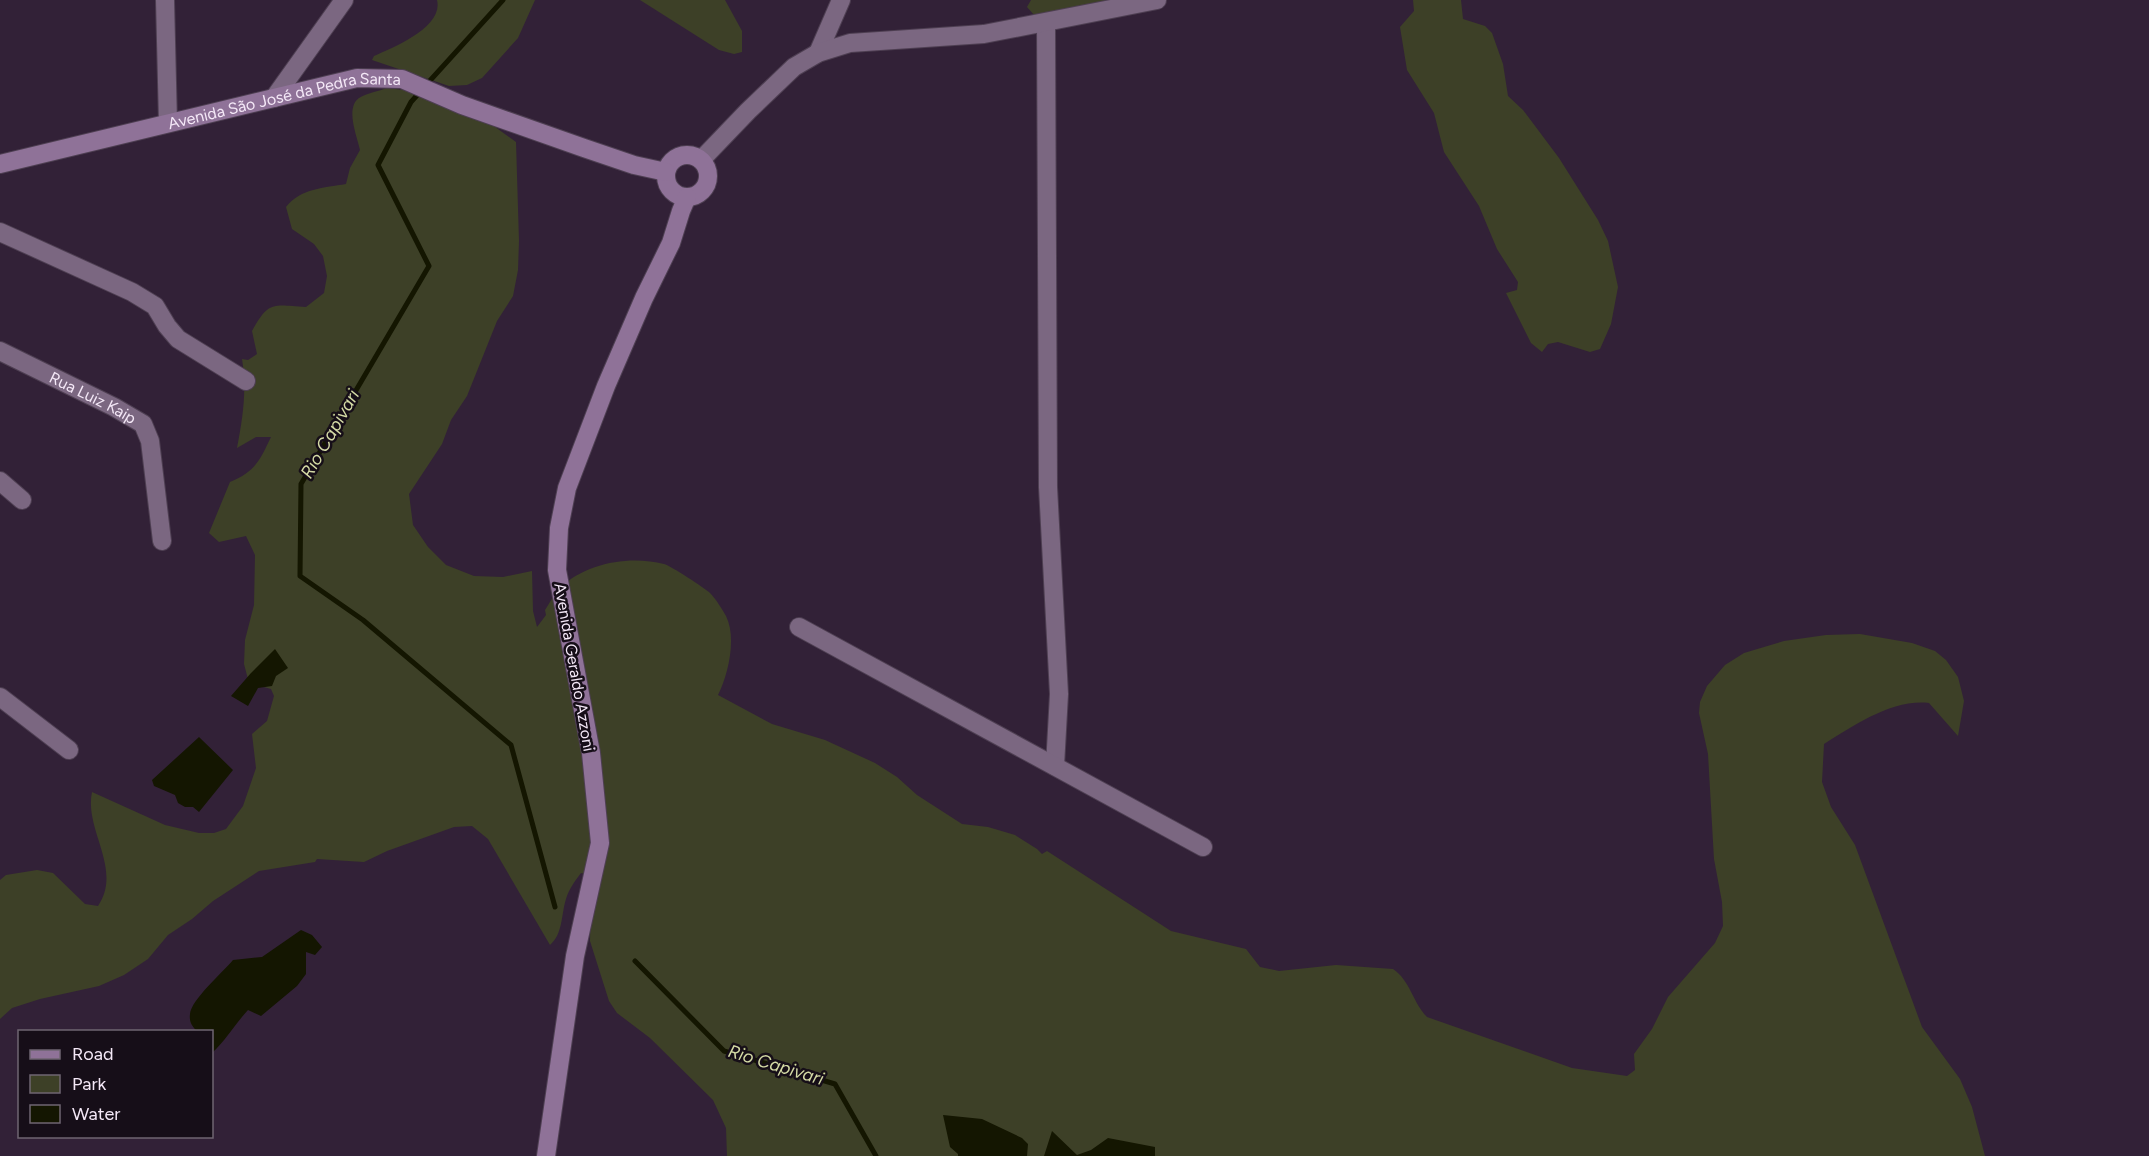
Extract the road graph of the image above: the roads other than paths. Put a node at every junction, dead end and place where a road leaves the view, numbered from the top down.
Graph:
1 (165, 0) edge
2 (344, 0) edge
3 (841, 0) edge
4 (1157, 0) edge
5 (1046, 23) junction
6 (818, 52) junction
7 (274, 98) junction
8 (168, 123) junction
9 (701, 160) junction
10 (0, 165) edge
11 (666, 172) junction
12 (687, 197) junction
13 (0, 232) edge
14 (0, 351) edge
15 (246, 381) dead end
16 (0, 481) edge
17 (22, 500) dead end
18 (162, 540) dead end
19 (799, 627) dead end
20 (0, 697) edge
21 (69, 750) dead end
22 (1055, 766) junction
23 (1203, 847) dead end
24 (546, 1156) edge

1 - 8 street
2 - 7 street
3 - 6 street
4 - 5 street
5 - 6 street
5 - 22 street
6 - 9 street
7 - 8 street, Avenida São José da Pedra Santa
7 - 11 street, Avenida São José da Pedra Santa
8 - 10 street, Avenida São José da Pedra Santa
9 - 11 street
9 - 12 street
11 - 12 street
12 - 24 street, Avenida Geraldo Azzoni
13 - 15 street
14 - 18 street, Rua Luiz Kaip
16 - 17 street
19 - 22 street
20 - 21 street
22 - 23 street

